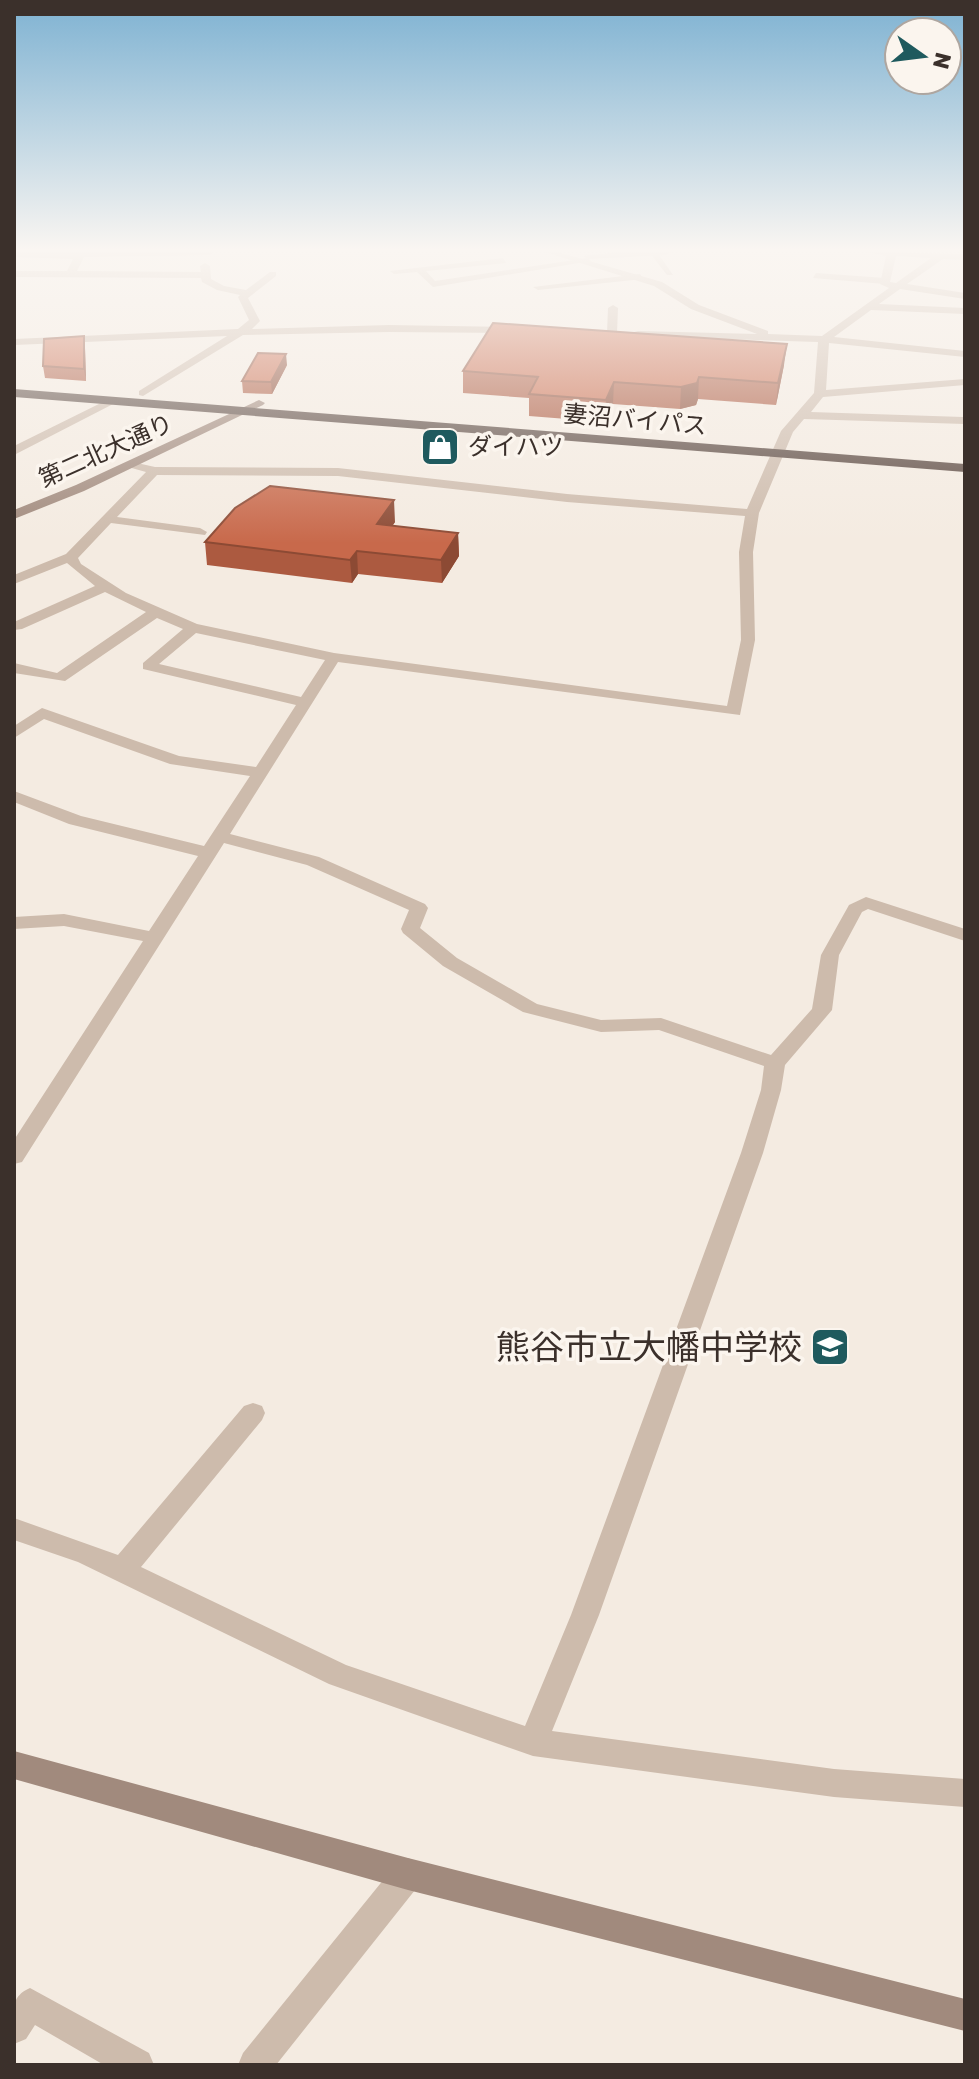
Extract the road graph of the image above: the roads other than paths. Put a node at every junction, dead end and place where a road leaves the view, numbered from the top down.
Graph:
1 (214, 349) edge
2 (823, 349) edge
3 (918, 349) edge
4 (965, 354) edge
5 (965, 382) edge
6 (14, 383) edge
7 (14, 393) edge
8 (143, 393) junction
9 (820, 394) junction
10 (113, 400) junction
11 (259, 403) junction
12 (244, 411) junction
13 (804, 415) junction
14 (963, 421) edge
15 (780, 448) junction
16 (14, 451) edge
17 (965, 457) edge
18 (132, 464) junction
19 (965, 468) edge
20 (154, 471) junction
21 (752, 513) junction
22 (14, 515) edge
23 (107, 519) junction
24 (200, 532) dead end
25 (71, 557) junction
26 (14, 580) edge
27 (106, 586) junction
28 (156, 612) junction
29 (17, 626) dead end
30 (193, 628) junction
31 (334, 657) junction
32 (14, 668) edge
33 (304, 702) junction
34 (14, 733) edge
35 (259, 772) junction
36 (14, 796) edge
37 (214, 844) junction
38 (14, 923) edge
39 (965, 935) edge
40 (153, 937) junction
41 (775, 1063) junction
42 (14, 1157) edge
43 (253, 1413) dead end
44 (14, 1529) edge
45 (122, 1570) junction
46 (533, 1742) junction
47 (14, 1765) edge
48 (965, 1793) edge
49 (408, 1874) junction
50 (965, 2015) edge
51 (14, 2027) edge
52 (137, 2065) edge
53 (255, 2065) edge

1 - 8 street
2 - 9 street
3 - 4 street
5 - 9 street
6 - 8 highway, 妻沼バイパス
7 - 10 highway, 妻沼バイパス
8 - 11 highway, 妻沼バイパス
9 - 13 street
10 - 12 highway, 妻沼バイパス
10 - 16 street
11 - 12 street, 第二北大通り
11 - 15 highway, 妻沼バイパス
12 - 15 highway, 妻沼バイパス
12 - 18 street, 第二北大通り
13 - 14 street
13 - 15 street
15 - 17 highway, 妻沼バイパス
15 - 19 highway, 妻沼バイパス
15 - 21 street
18 - 20 street
18 - 22 street, 第二北大通り
20 - 21 street
20 - 23 street
21 - 31 street
23 - 24 street
23 - 25 street
25 - 26 street
25 - 27 street
27 - 28 street
27 - 29 street
28 - 30 street
28 - 32 street
30 - 31 street
30 - 33 street
31 - 33 street
33 - 35 street
34 - 35 street
35 - 37 street
36 - 37 street
37 - 40 street
37 - 41 street
38 - 40 street
39 - 41 street
40 - 42 street
41 - 46 street
43 - 45 street
44 - 45 street
45 - 46 street
46 - 48 street
47 - 49 street
49 - 50 street
49 - 53 street
51 - 52 street

